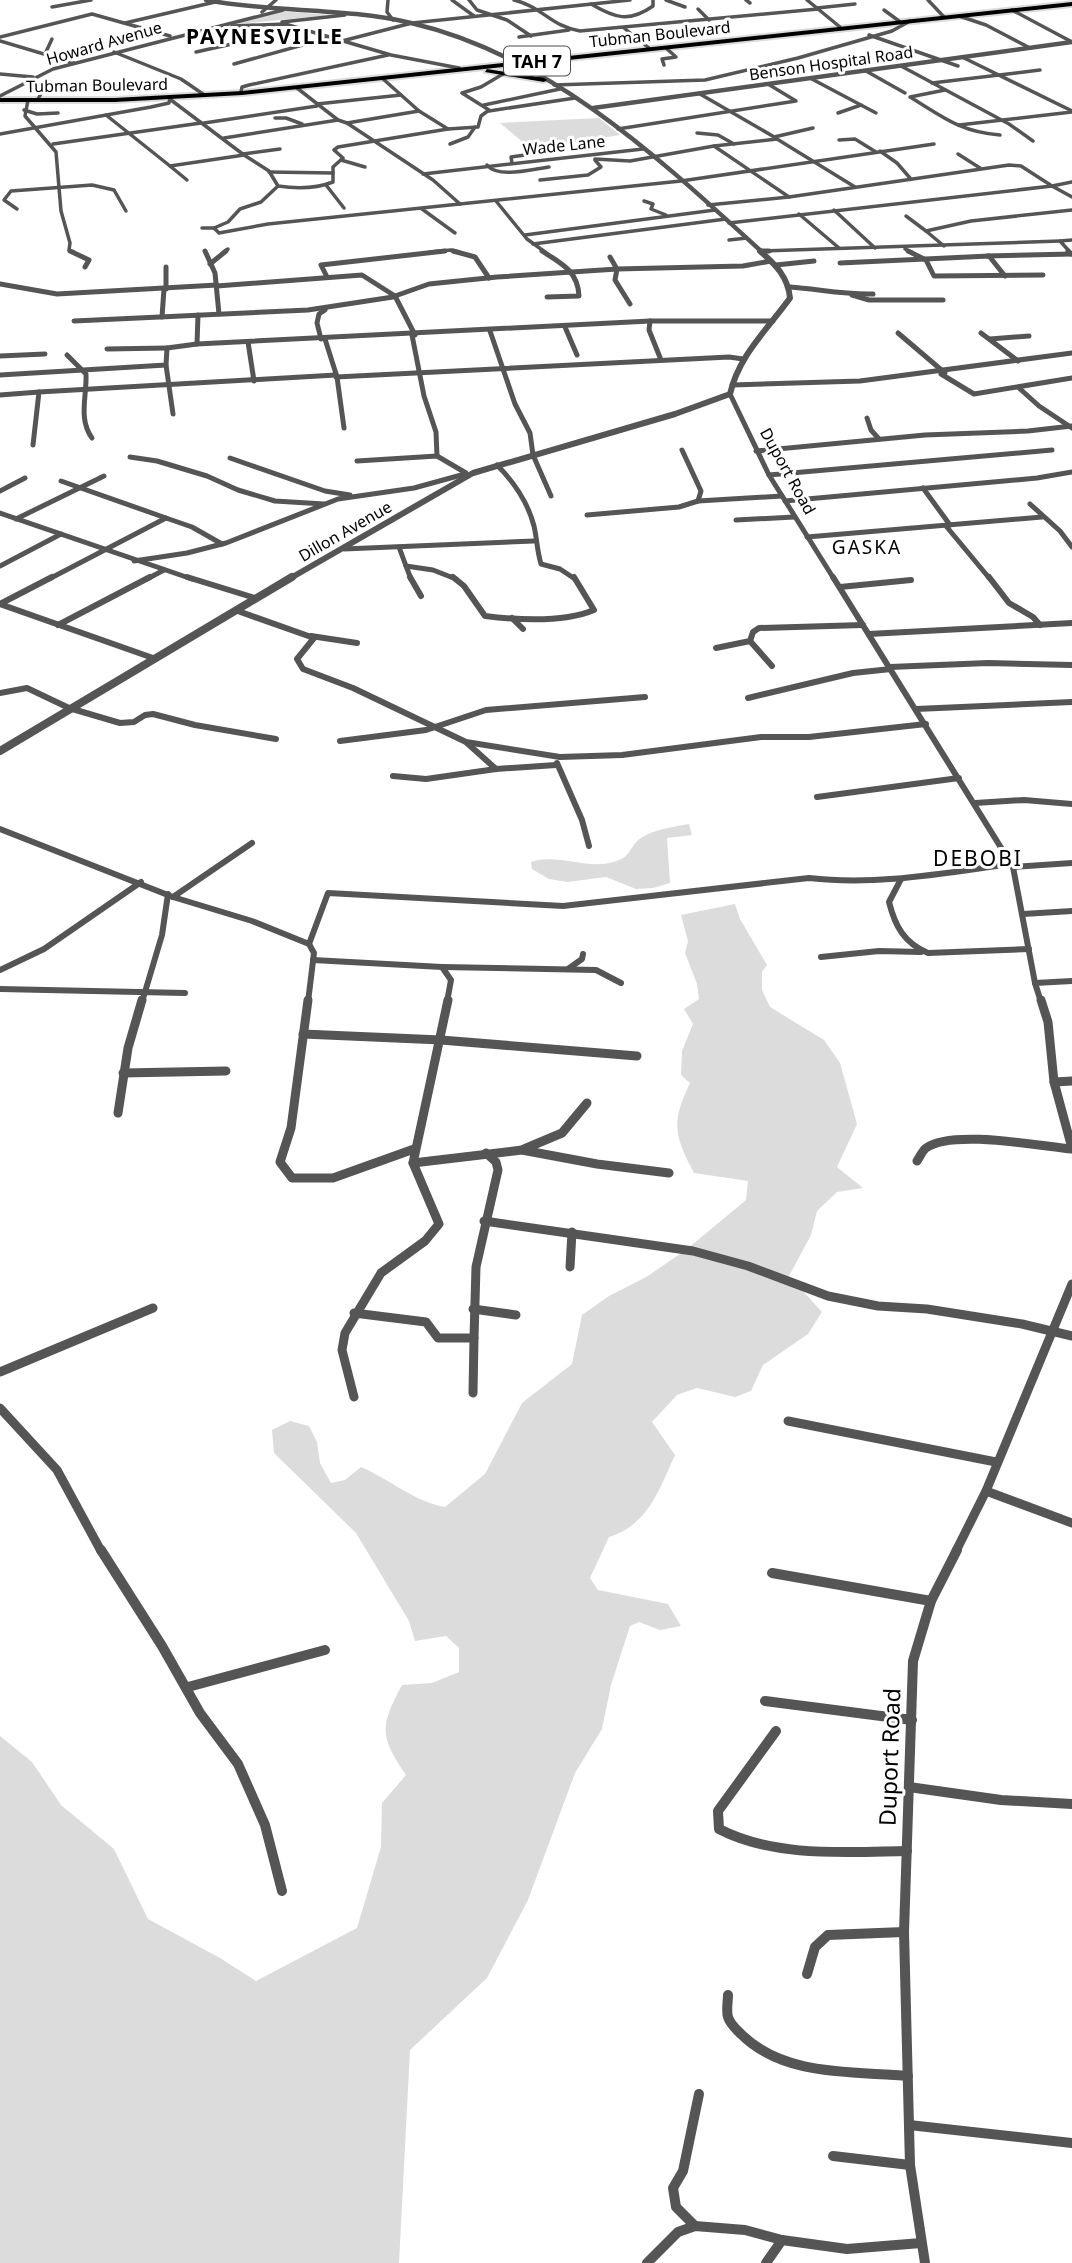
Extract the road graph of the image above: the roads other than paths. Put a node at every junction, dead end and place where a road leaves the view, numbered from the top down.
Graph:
1 (91, 0) edge
2 (206, 0) edge
3 (276, 0) edge
4 (387, 0) edge
5 (452, 0) edge
6 (469, 0) edge
7 (514, 0) edge
8 (571, 0) edge
9 (630, 0) edge
10 (653, 0) edge
11 (666, 0) edge
12 (807, 0) edge
13 (928, 0) edge
14 (215, 2) junction
15 (1072, 3) edge
16 (591, 4) junction
17 (855, 4) dead end
18 (576, 5) junction
19 (52, 7) dead end
20 (685, 7) dead end
21 (818, 8) junction
22 (538, 9) junction
23 (698, 9) dead end
24 (884, 10) dead end
25 (1012, 10) junction
26 (261, 11) junction
27 (491, 14) junction
28 (345, 15) junction
29 (474, 16) junction
30 (959, 16) junction
31 (944, 17) junction
32 (393, 20) junction
33 (709, 20) junction
34 (900, 20) junction
35 (910, 21) junction
36 (122, 23) junction
37 (268, 23) junction
38 (412, 23) junction
39 (211, 26) junction
40 (840, 27) junction
41 (624, 28) junction
42 (569, 30) junction
43 (556, 34) junction
44 (869, 35) junction
45 (531, 36) junction
46 (173, 37) junction
47 (331, 37) junction
48 (520, 37) dead end
49 (563, 38) dead end
50 (0, 39) edge
51 (52, 40) dead end
52 (342, 41) junction
53 (241, 42) dead end
54 (1072, 42) edge
55 (649, 48) junction
56 (666, 48) junction
57 (1030, 48) junction
58 (196, 51) dead end
59 (114, 52) junction
60 (45, 54) junction
61 (391, 55) junction
62 (962, 57) junction
63 (943, 60) junction
64 (74, 62) junction
65 (516, 62) junction
66 (234, 64) dead end
67 (664, 65) dead end
68 (901, 66) junction
69 (958, 66) dead end
70 (458, 68) junction
71 (472, 69) junction
72 (1040, 70) dead end
73 (866, 71) junction
74 (0, 74) edge
75 (503, 74) junction
76 (999, 75) junction
77 (33, 77) junction
78 (382, 78) junction
79 (810, 78) junction
80 (544, 80) junction
81 (47, 83) dead end
82 (932, 83) junction
83 (768, 84) junction
84 (554, 85) junction
85 (297, 88) junction
86 (560, 89) junction
87 (945, 90) junction
88 (241, 92) junction
89 (905, 93) dead end
90 (203, 94) junction
91 (700, 94) junction
92 (401, 95) junction
93 (0, 98) edge
94 (575, 98) junction
95 (38, 99) junction
96 (170, 99) junction
97 (28, 100) junction
98 (60, 100) junction
99 (317, 105) junction
100 (484, 105) junction
101 (861, 105) junction
102 (593, 108) junction
103 (24, 110) junction
104 (419, 111) junction
105 (489, 111) junction
106 (1072, 112) edge
107 (58, 113) junction
108 (731, 113) junction
109 (838, 113) dead end
110 (876, 113) dead end
111 (106, 116) junction
112 (275, 118) dead end
113 (338, 120) junction
114 (1001, 121) junction
115 (57, 123) junction
116 (202, 123) junction
117 (347, 123) junction
118 (307, 125) junction
119 (959, 125) junction
120 (32, 127) junction
121 (475, 127) junction
122 (813, 128) dead end
123 (448, 129) junction
124 (618, 130) junction
125 (126, 133) junction
126 (697, 133) dead end
127 (0, 134) edge
128 (1000, 135) dead end
129 (224, 138) junction
130 (775, 138) junction
131 (839, 140) dead end
132 (374, 141) junction
133 (1033, 141) dead end
134 (53, 144) junction
135 (450, 144) dead end
136 (734, 144) junction
137 (934, 144) dead end
138 (714, 146) junction
139 (280, 149) dead end
140 (643, 149) junction
141 (878, 152) junction
142 (539, 153) dead end
143 (243, 154) junction
144 (958, 154) dead end
145 (652, 156) junction
146 (595, 157) junction
147 (341, 160) junction
148 (814, 161) junction
149 (512, 163) junction
150 (487, 165) junction
151 (170, 166) junction
152 (365, 167) dead end
153 (549, 167) dead end
154 (981, 168) junction
155 (752, 170) junction
156 (270, 172) junction
157 (333, 173) junction
158 (423, 174) junction
159 (910, 178) junction
160 (187, 180) dead end
161 (540, 180) dead end
162 (681, 181) junction
163 (1072, 182) edge
164 (326, 185) junction
165 (59, 186) junction
166 (278, 186) junction
167 (1052, 186) junction
168 (855, 187) junction
169 (0, 191) edge
170 (11, 191) junction
171 (789, 197) junction
172 (1072, 197) edge
173 (496, 201) junction
174 (644, 201) dead end
175 (460, 204) junction
176 (708, 205) junction
177 (345, 208) dead end
178 (17, 209) dead end
179 (422, 209) junction
180 (715, 210) junction
181 (834, 210) junction
182 (1072, 210) edge
183 (126, 211) dead end
184 (799, 214) junction
185 (668, 216) junction
186 (906, 216) dead end
187 (728, 221) junction
188 (202, 228) dead end
189 (214, 228) junction
190 (926, 231) junction
191 (455, 233) dead end
192 (525, 235) junction
193 (747, 239) junction
194 (729, 240) dead end
195 (1072, 240) edge
196 (1060, 241) junction
197 (533, 244) junction
198 (974, 245) junction
199 (944, 246) junction
200 (903, 247) junction
201 (839, 248) junction
202 (875, 248) junction
203 (228, 250) dead end
204 (205, 251) dead end
205 (760, 251) junction
206 (1072, 254) edge
207 (314, 256) dead end
208 (989, 256) junction
209 (610, 257) dead end
210 (926, 260) junction
211 (814, 261) dead end
212 (774, 263) junction
213 (840, 263) dead end
214 (210, 264) junction
215 (321, 265) junction
216 (85, 267) dead end
217 (166, 267) dead end
218 (617, 269) junction
219 (574, 273) junction
220 (1043, 275) dead end
221 (1005, 276) junction
222 (327, 277) junction
223 (489, 278) junction
224 (0, 284) edge
225 (217, 286) junction
226 (790, 287) junction
227 (165, 289) junction
228 (873, 294) dead end
229 (852, 295) junction
230 (394, 296) junction
231 (547, 297) dead end
232 (943, 300) dead end
233 (630, 304) dead end
234 (327, 308) junction
235 (219, 314) junction
236 (198, 315) junction
237 (162, 317) junction
238 (74, 321) dead end
239 (650, 321) junction
240 (773, 321) junction
241 (565, 327) junction
242 (490, 331) junction
243 (981, 332) dead end
244 (898, 333) dead end
245 (414, 335) junction
246 (1030, 336) dead end
247 (323, 339) junction
248 (990, 339) junction
249 (248, 342) junction
250 (197, 344) junction
251 (167, 348) junction
252 (107, 349) dead end
253 (1072, 353) edge
254 (67, 355) dead end
255 (577, 355) dead end
256 (0, 356) edge
257 (743, 359) junction
258 (661, 360) junction
259 (1018, 361) junction
260 (166, 365) junction
261 (503, 368) junction
262 (84, 369) junction
263 (42, 371) junction
264 (420, 372) junction
265 (943, 374) junction
266 (0, 375) edge
267 (336, 376) junction
268 (1072, 379) edge
269 (254, 380) junction
270 (732, 385) junction
271 (169, 386) junction
272 (1019, 387) junction
273 (86, 391) junction
274 (40, 393) junction
275 (730, 394) junction
276 (0, 395) edge
277 (173, 414) dead end
278 (867, 418) dead end
279 (1071, 427) edge
280 (344, 428) dead end
281 (92, 438) dead end
282 (879, 439) junction
283 (33, 445) dead end
284 (682, 450) dead end
285 (1052, 450) dead end
286 (756, 451) junction
287 (533, 455) junction
288 (437, 456) junction
289 (130, 457) dead end
290 (230, 458) dead end
291 (357, 461) dead end
292 (497, 465) junction
293 (1072, 472) edge
294 (469, 473) junction
295 (769, 475) junction
296 (104, 476) dead end
297 (25, 478) dead end
298 (61, 481) dead end
299 (81, 487) junction
300 (923, 488) junction
301 (0, 491) edge
302 (357, 495) junction
303 (551, 496) dead end
304 (784, 498) junction
305 (698, 501) junction
306 (324, 504) junction
307 (1030, 504) dead end
308 (0, 513) edge
309 (587, 515) dead end
310 (794, 517) junction
311 (1042, 517) junction
312 (166, 518) junction
313 (16, 519) junction
314 (736, 520) dead end
315 (948, 526) junction
316 (61, 534) junction
317 (807, 537) junction
318 (534, 541) junction
319 (222, 544) junction
320 (399, 547) junction
321 (1072, 547) edge
322 (344, 549) junction
323 (106, 551) junction
324 (134, 561) junction
325 (0, 566) edge
326 (406, 566) junction
327 (164, 570) junction
328 (911, 580) dead end
329 (839, 587) junction
330 (421, 596) dead end
331 (255, 598) junction
332 (0, 604) edge
333 (234, 610) junction
334 (512, 618) junction
335 (1072, 623) edge
336 (58, 625) junction
337 (863, 625) junction
338 (1040, 625) junction
339 (523, 629) dead end
340 (869, 634) junction
341 (311, 636) junction
342 (750, 641) junction
343 (357, 643) dead end
344 (716, 648) dead end
345 (153, 658) junction
346 (772, 666) dead end
347 (1072, 666) edge
348 (890, 668) junction
349 (0, 693) edge
350 (645, 697) dead end
351 (748, 698) dead end
352 (1072, 702) edge
353 (69, 708) junction
354 (916, 709) junction
355 (926, 724) junction
356 (437, 728) junction
357 (276, 739) dead end
358 (340, 741) dead end
359 (466, 742) junction
360 (0, 744) edge
361 (9, 746) junction
362 (0, 751) edge
363 (560, 757) junction
364 (556, 765) junction
365 (496, 769) junction
366 (393, 776) dead end
367 (959, 778) junction
368 (817, 797) dead end
369 (975, 803) junction
370 (1072, 804) edge
371 (0, 829) edge
372 (253, 843) dead end
373 (589, 846) dead end
374 (1072, 863) edge
375 (1012, 865) junction
376 (901, 879) junction
377 (141, 883) junction
378 (171, 895) junction
379 (1072, 911) edge
380 (1023, 914) junction
381 (309, 944) junction
382 (1029, 949) junction
383 (928, 953) junction
384 (583, 954) dead end
385 (821, 957) dead end
386 (313, 960) junction
387 (442, 967) junction
388 (0, 970) edge
389 (568, 970) junction
390 (1072, 981) edge
391 (621, 983) dead end
392 (1035, 984) junction
393 (0, 989) edge
394 (145, 992) junction
395 (185, 993) dead end
396 (303, 1034) junction
397 (441, 1040) junction
398 (637, 1056) dead end
399 (226, 1071) dead end
400 (123, 1073) junction
401 (1072, 1081) edge
402 (1054, 1082) junction
403 (587, 1103) dead end
404 (118, 1114) dead end
405 (414, 1149) junction
406 (1072, 1149) edge
407 (521, 1150) junction
408 (486, 1153) junction
409 (916, 1161) dead end
410 (413, 1163) junction
411 (669, 1173) dead end
412 (484, 1221) junction
413 (572, 1232) junction
414 (570, 1267) dead end
415 (1072, 1284) edge
416 (153, 1308) dead end
417 (473, 1310) junction
418 (354, 1313) junction
419 (516, 1315) dead end
420 (1052, 1330) junction
421 (1072, 1336) edge
422 (474, 1338) junction
423 (0, 1372) edge
424 (473, 1393) dead end
425 (354, 1397) dead end
426 (0, 1408) edge
427 (788, 1421) dead end
428 (996, 1462) junction
429 (986, 1491) junction
430 (1072, 1523) edge
431 (772, 1573) dead end
432 (931, 1601) junction
433 (325, 1650) dead end
434 (188, 1688) junction
435 (765, 1701) dead end
436 (912, 1720) junction
437 (776, 1731) dead end
438 (909, 1787) junction
439 (1072, 1804) edge
440 (906, 1850) junction
441 (282, 1891) dead end
442 (904, 1932) junction
443 (807, 1974) dead end
444 (727, 1995) dead end
445 (908, 2076) junction
446 (699, 2094) dead end
447 (909, 2125) junction
448 (1072, 2143) edge
449 (833, 2156) dead end
450 (910, 2165) junction
451 (695, 2226) junction
452 (782, 2240) junction
453 (921, 2243) junction
454 (647, 2263) edge
455 (766, 2263) edge
456 (925, 2263) edge

1 - 19 street
2 - 14 street
3 - 26 street
4 - 32 street
5 - 29 street
6 - 27 street
7 - 22 street
8 - 18 street
9 - 16 street
10 - 16 street
11 - 20 street
12 - 21 street
13 - 31 street
14 - 26 street
14 - 36 street
15 - 25 highway, Tubman Boulevard / TAH 7
15 - 31 highway, Tubman Boulevard / TAH 7
16 - 18 street
17 - 21 street
18 - 22 street
21 - 33 street
21 - 40 street
22 - 27 street
22 - 42 street
23 - 33 street
24 - 34 street
25 - 30 highway, Tubman Boulevard / TAH 7
25 - 54 street
26 - 28 street
26 - 39 street, Howard Avenue
27 - 29 street
27 - 45 street
28 - 32 street
28 - 37 street
29 - 38 street
30 - 31 highway, Tubman Boulevard / TAH 7
30 - 57 street
31 - 34 highway, Tubman Boulevard / TAH 7
31 - 35 highway, Tubman Boulevard / TAH 7
32 - 38 street
33 - 41 street
34 - 40 highway, Tubman Boulevard / TAH 7
35 - 44 street
35 - 56 highway, Tubman Boulevard / TAH 7
36 - 46 street
36 - 50 street
37 - 39 street
37 - 47 street
38 - 52 street
38 - 65 street
39 - 46 street, Howard Avenue
40 - 55 highway, Tubman Boulevard / TAH 7
41 - 42 street
41 - 55 street
42 - 43 street
43 - 45 street
43 - 49 street
44 - 63 street
44 - 84 street
45 - 48 street
46 - 59 street, Howard Avenue
47 - 52 street
47 - 66 street
50 - 60 street
51 - 60 street
52 - 61 street
53 - 58 street
54 - 57 street, Benson Hospital Road
55 - 65 highway, Tubman Boulevard / TAH 7
56 - 65 highway, Tubman Boulevard / TAH 7
56 - 67 street
57 - 62 street, Benson Hospital Road
59 - 64 street, Howard Avenue
59 - 90 street
60 - 64 street
61 - 70 street
61 - 88 street
62 - 63 street, Benson Hospital Road
62 - 76 street
63 - 68 street, Benson Hospital Road
63 - 69 street
64 - 77 street, Howard Avenue
65 - 70 highway, Tubman Boulevard / TAH 7
65 - 71 highway, Tubman Boulevard / TAH 7
65 - 80 street
68 - 73 street, Benson Hospital Road
68 - 82 street
70 - 88 highway, Tubman Boulevard / TAH 7
71 - 75 highway
71 - 78 highway, Tubman Boulevard / TAH 7
72 - 76 street
73 - 79 street, Benson Hospital Road
73 - 89 street
74 - 77 street
75 - 80 highway
75 - 100 street
76 - 82 street
76 - 106 street
77 - 93 street, Howard Avenue
78 - 85 highway, Tubman Boulevard / TAH 7
78 - 92 street
79 - 83 street, Benson Hospital Road
79 - 101 street
80 - 84 street
81 - 95 street
82 - 87 street
83 - 91 street, Benson Hospital Road
83 - 108 street
84 - 86 street
85 - 96 highway, Tubman Boulevard / TAH 7
85 - 99 street
86 - 94 street
86 - 100 street
87 - 114 street
87 - 119 street
88 - 90 highway, Tubman Boulevard / TAH 7
90 - 95 highway, Tubman Boulevard / TAH 7
91 - 102 street, Benson Hospital Road
91 - 108 street
92 - 99 street
92 - 104 street
93 - 95 highway, Tubman Boulevard / TAH 7
93 - 97 highway, Tubman Boulevard / TAH 7
94 - 102 street
94 - 105 street
96 - 98 highway, Tubman Boulevard / TAH 7
96 - 111 street
96 - 116 street
97 - 98 highway, Tubman Boulevard / TAH 7
97 - 103 street
98 - 107 street
99 - 113 street
99 - 116 street
100 - 105 street
101 - 109 street
101 - 110 street
102 - 124 street
103 - 107 street
103 - 120 street
104 - 117 street
104 - 123 street
105 - 121 street
106 - 114 street
107 - 115 street
108 - 124 street
108 - 130 street
111 - 115 street
111 - 125 street
112 - 118 street
113 - 117 street
113 - 118 street
114 - 119 street
114 - 133 street
115 - 120 street
116 - 125 street
116 - 129 street
117 - 132 street
118 - 129 street
119 - 128 street
120 - 127 street
120 - 134 street
121 - 123 street
121 - 135 street
122 - 130 street
123 - 132 street
124 - 140 street
125 - 134 street
125 - 151 street
126 - 136 street
129 - 143 street
130 - 136 street
130 - 148 street
131 - 141 street
132 - 147 street
132 - 158 street
134 - 165 street
136 - 138 street
137 - 141 street
138 - 145 street
138 - 155 street
139 - 143 street
140 - 145 street
140 - 146 street, Wade Lane
141 - 148 street
141 - 159 street
142 - 149 street
143 - 151 street
143 - 156 street
144 - 154 street
145 - 146 street
145 - 162 street
146 - 149 street, Wade Lane
146 - 161 street
147 - 152 street
147 - 157 street
148 - 155 street
148 - 168 street
149 - 150 street, Wade Lane
150 - 153 street
150 - 158 street
151 - 160 street
154 - 159 street
154 - 167 street
155 - 162 street
155 - 171 street
156 - 157 street
156 - 166 street
157 - 164 street
158 - 175 street
159 - 168 street
162 - 173 street
162 - 176 street
163 - 167 street
164 - 166 street
164 - 177 street
165 - 170 street
165 - 183 street
165 - 216 street
166 - 189 street
167 - 172 street
167 - 181 street
168 - 171 street
169 - 170 street
170 - 178 street
171 - 176 street
173 - 175 street
173 - 192 street
174 - 185 street
175 - 179 street
176 - 180 street
179 - 189 street
179 - 191 street
180 - 185 street
180 - 187 street
181 - 184 street
181 - 202 street
182 - 190 street
184 - 187 street
184 - 201 street
185 - 192 street
186 - 190 street
187 - 193 street
187 - 197 street
188 - 189 street
190 - 199 street
192 - 197 street
193 - 194 street
193 - 205 street
195 - 196 street
196 - 198 street
196 - 206 street
197 - 219 street
198 - 199 street
198 - 208 street
199 - 200 street
200 - 202 street
200 - 210 street
201 - 202 street
201 - 205 street
203 - 214 street
204 - 214 street
205 - 212 street
206 - 208 street
207 - 215 street
208 - 210 street
208 - 221 street
209 - 218 street
210 - 213 street
210 - 221 street
211 - 212 street
212 - 218 street
212 - 226 street
214 - 225 street
215 - 222 street
215 - 223 street
217 - 227 street
218 - 219 street
218 - 233 street
219 - 223 street
219 - 231 street
220 - 221 street
222 - 225 street
222 - 230 street
223 - 230 street
224 - 227 street
225 - 227 street
225 - 235 street
226 - 229 street
226 - 240 street
227 - 237 street
228 - 229 street
229 - 232 street
230 - 234 street
230 - 245 street
234 - 235 street
234 - 247 street
235 - 236 street
236 - 237 street
236 - 250 street
237 - 238 street
239 - 240 street
239 - 241 street
239 - 258 street
240 - 257 street
241 - 242 street
241 - 255 street
242 - 245 street
242 - 261 street
243 - 248 street
244 - 265 street
245 - 247 street
245 - 264 street
246 - 248 street
247 - 249 street
247 - 267 street
248 - 259 street
249 - 250 street
249 - 269 street
250 - 251 street
251 - 252 street
251 - 260 street
253 - 259 street
254 - 262 street
256 - 263 street
257 - 258 street
257 - 270 street
258 - 261 street
259 - 265 street
260 - 262 street
260 - 271 street
261 - 264 street
261 - 287 street
262 - 263 street
262 - 273 street
263 - 266 street
264 - 267 street
264 - 288 street
265 - 270 street
265 - 272 street
267 - 269 street
267 - 280 street
268 - 272 street
269 - 271 street
270 - 275 street
271 - 273 street
271 - 277 street
272 - 279 street
273 - 274 street
273 - 281 street
274 - 276 street
274 - 283 street
275 - 286 street, Duport Road
275 - 287 street, Dillon Avenue
278 - 282 street
279 - 282 street
282 - 286 street
284 - 305 street
285 - 295 street
286 - 295 street, Duport Road
287 - 292 street, Dillon Avenue
287 - 303 street
288 - 291 street
288 - 294 street
289 - 306 street
290 - 302 street
292 - 294 street, Dillon Avenue
292 - 318 street
293 - 300 street
294 - 302 street
294 - 322 street, Dillon Avenue
295 - 304 street, Duport Road
296 - 299 street
297 - 301 street
298 - 299 street
299 - 312 street
299 - 313 street
300 - 304 street
300 - 315 street
302 - 306 street
304 - 305 street
304 - 310 street, Duport Road
305 - 309 street
306 - 319 street
307 - 311 street
308 - 313 street
310 - 314 street
310 - 317 street, Duport Road
311 - 315 street
311 - 321 street
312 - 319 street
312 - 323 street
313 - 316 street
315 - 317 street
315 - 338 street
316 - 323 street
316 - 325 street
317 - 329 street, Duport Road
318 - 320 street
318 - 334 street
319 - 324 street
320 - 322 street
320 - 326 street
322 - 331 street, Dillon Avenue
323 - 324 street
323 - 332 street
324 - 327 street
326 - 330 street
326 - 334 street
327 - 331 street
327 - 336 street
328 - 329 street
329 - 337 street, Duport Road
331 - 333 street, Dillon Avenue
332 - 336 street
333 - 341 street
333 - 345 street, Dillon Avenue
334 - 339 street
335 - 338 street
336 - 345 street
337 - 340 street, Duport Road
337 - 342 street
338 - 340 street
340 - 348 street, Duport Road
341 - 343 street
341 - 356 street
342 - 344 street
342 - 346 street
345 - 353 street, Dillon Avenue
347 - 348 street
348 - 351 street
348 - 354 street, Duport Road
349 - 353 street
350 - 356 street
352 - 354 street
353 - 357 street
353 - 361 street, Dillon Avenue
354 - 355 street, Duport Road
355 - 363 street
355 - 367 street, Duport Road
356 - 358 street
356 - 359 street
359 - 363 street
359 - 365 street
360 - 361 street
361 - 362 street, Dillon Avenue
363 - 364 street
364 - 365 street
364 - 373 street
365 - 366 street
367 - 368 street
367 - 369 street, Duport Road
369 - 370 street
369 - 375 street, Duport Road
371 - 377 street
372 - 378 street
374 - 375 street
375 - 376 street
375 - 380 street, Duport Road
376 - 381 street
376 - 383 street
377 - 378 street
377 - 388 street
378 - 381 street
378 - 394 street
379 - 380 street
380 - 382 street, Duport Road
381 - 386 street
382 - 383 street
382 - 392 street, Duport Road
383 - 385 street
384 - 389 street
386 - 387 street
386 - 396 street
387 - 389 street
387 - 397 street
389 - 391 street
390 - 392 street
392 - 402 street, Duport Road
393 - 394 street
394 - 395 street
394 - 400 street
396 - 397 street
396 - 405 street
397 - 398 street
397 - 405 street
399 - 400 street
400 - 404 street
401 - 402 street
402 - 406 street, Duport Road
403 - 407 street
405 - 410 street
406 - 409 street
407 - 408 street
407 - 411 street
408 - 410 street
408 - 412 street
410 - 418 street
412 - 413 street
412 - 417 street
413 - 414 street
413 - 420 street
415 - 420 street, Duport Road
416 - 423 street
417 - 419 street
417 - 422 street
418 - 422 street
418 - 425 street
420 - 421 street
420 - 428 street, Duport Road
422 - 424 street
426 - 434 street
427 - 428 street
428 - 429 street, Duport Road
429 - 430 street
429 - 432 street, Duport Road
431 - 432 street
432 - 436 street, Duport Road
433 - 434 street
434 - 441 street
435 - 436 street
436 - 438 street, Duport Road
437 - 440 street
438 - 439 street
438 - 440 street, Duport Road
440 - 442 street, Duport Road
442 - 443 street
442 - 445 street, Duport Road
444 - 445 street
445 - 447 street, Duport Road
446 - 451 street
447 - 448 street
447 - 450 street, Duport Road
449 - 450 street
450 - 453 street, Duport Road
451 - 452 street
451 - 454 street
452 - 453 street
452 - 455 street
453 - 456 street, Duport Road

